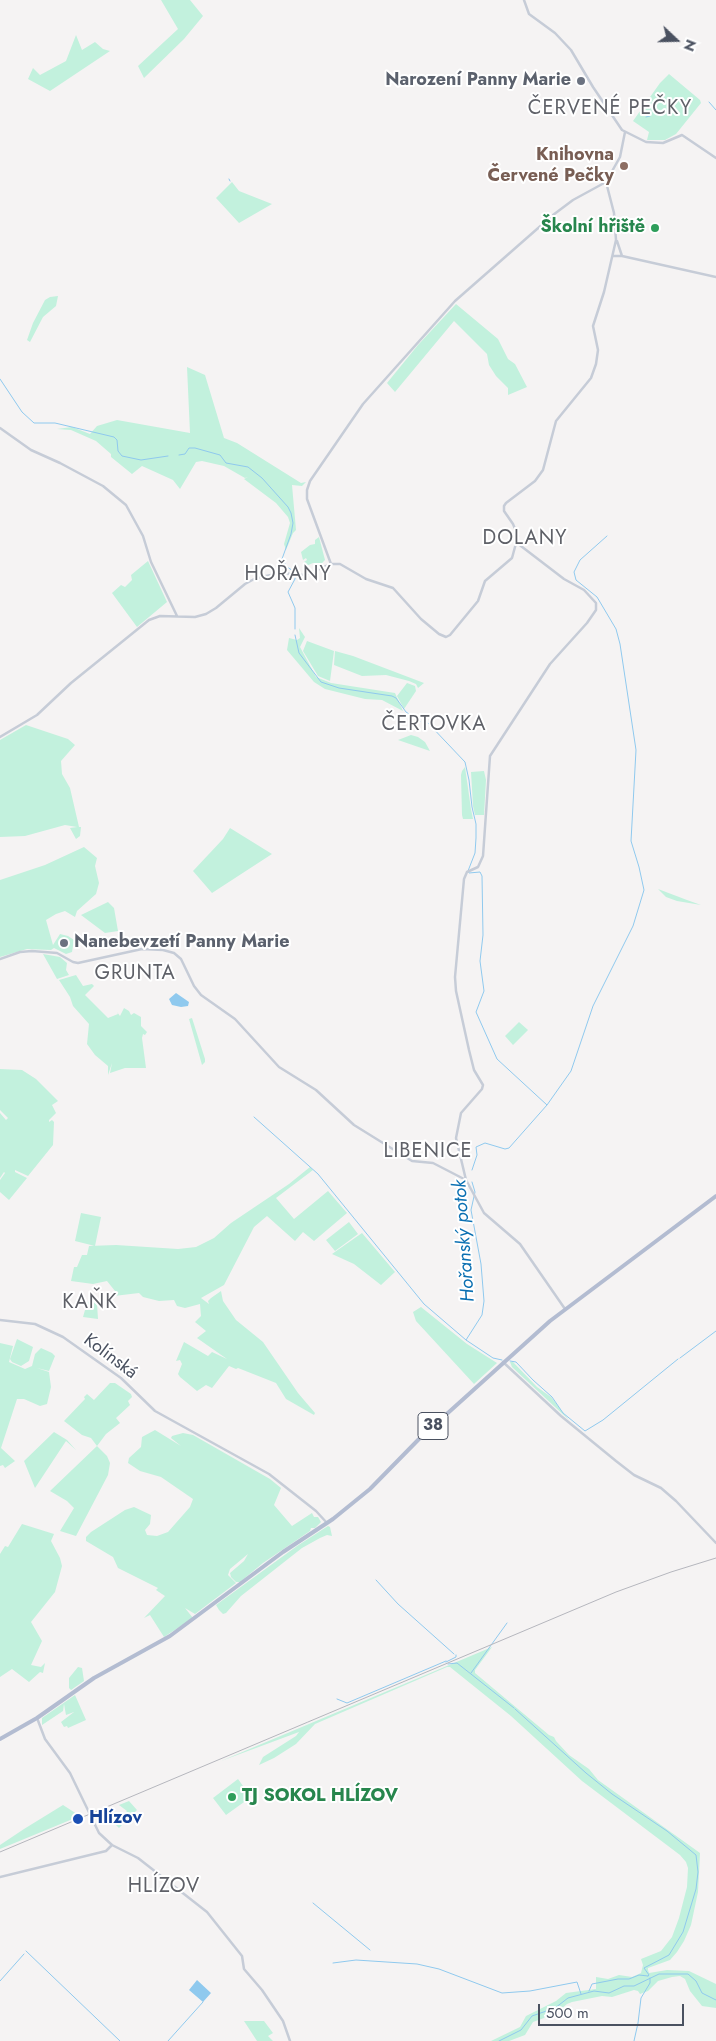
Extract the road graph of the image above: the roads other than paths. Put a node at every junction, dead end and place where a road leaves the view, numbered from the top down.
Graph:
1 (524, 0) edge
2 (625, 132) junction
3 (716, 158) edge
4 (606, 182) junction
5 (616, 240) junction
6 (613, 256) junction
7 (622, 256) junction
8 (716, 277) edge
9 (0, 428) edge
10 (517, 543) junction
11 (331, 564) junction
12 (177, 616) junction
13 (0, 737) edge
14 (0, 959) edge
15 (466, 1180) junction
16 (716, 1196) edge
17 (565, 1309) junction
18 (0, 1320) edge
19 (514, 1352) junction
20 (503, 1362) junction
21 (510, 1368) junction
22 (492, 1372) junction
23 (327, 1523) junction
24 (716, 1542) edge
25 (37, 1718) junction
26 (0, 1739) edge
27 (112, 1845) junction
28 (0, 1878) edge
29 (290, 2041) edge

1 - 2 street
2 - 3 street
2 - 4 street
4 - 5 street
4 - 11 street
5 - 6 street
5 - 7 street
6 - 7 street
6 - 10 street
7 - 8 street
9 - 12 street
10 - 11 street
10 - 15 street
11 - 12 street
12 - 13 street
14 - 15 street
15 - 17 street
16 - 17 main road, 38
17 - 19 main road, 38
18 - 23 street, Kolínská
19 - 20 main road, 38
19 - 21 street
20 - 21 street
20 - 22 main road, 38
21 - 22 street
21 - 24 street
22 - 23 main road, 38
23 - 25 main road, 38
25 - 26 main road, 38
25 - 27 street
27 - 28 street
27 - 29 street

